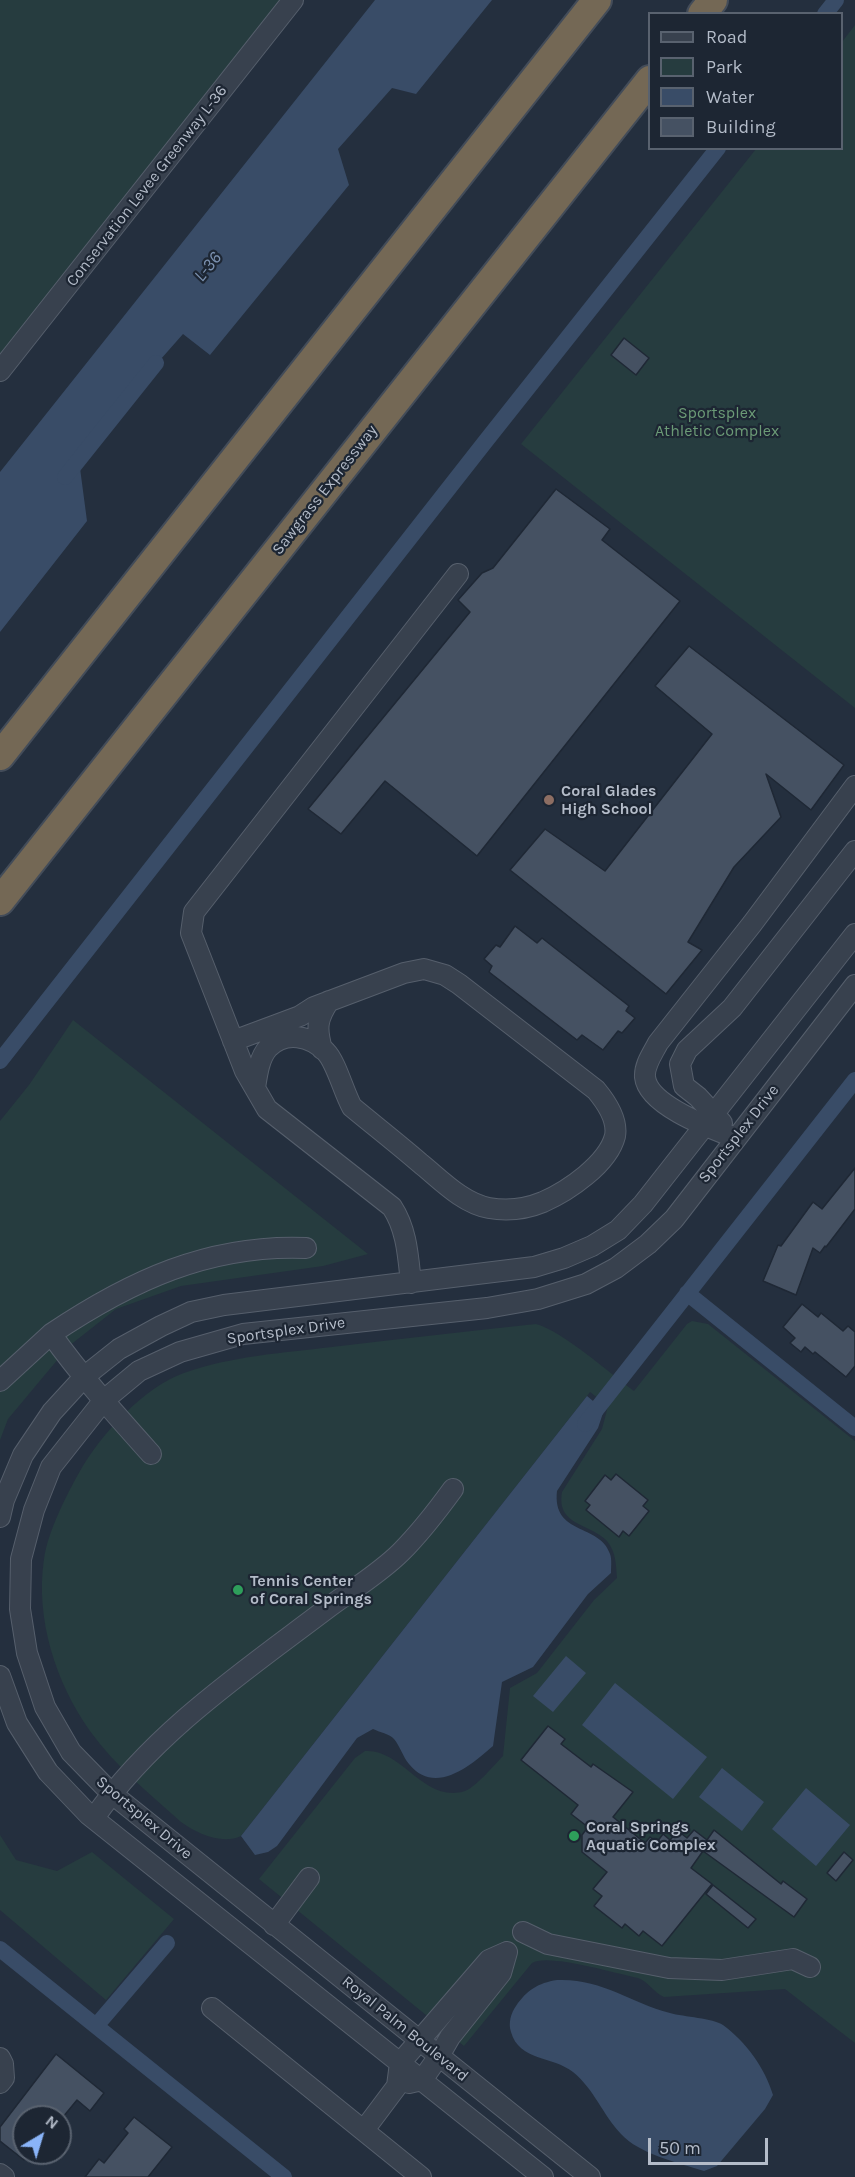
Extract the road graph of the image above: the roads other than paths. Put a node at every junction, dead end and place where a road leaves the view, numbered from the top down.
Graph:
1 (293, 0) edge
2 (597, 0) edge
3 (713, 0) edge
4 (704, 12) edge
5 (648, 83) edge
6 (0, 371) edge
7 (458, 574) dead end
8 (0, 756) edge
9 (855, 786) edge
10 (855, 851) edge
11 (0, 901) edge
12 (855, 934) edge
13 (855, 985) edge
14 (329, 1001) junction
15 (233, 1041) junction
16 (322, 1048) junction
17 (255, 1088) junction
18 (710, 1120) junction
19 (736, 1138) junction
20 (306, 1248) dead end
21 (411, 1283) junction
22 (51, 1334) junction
23 (85, 1376) junction
24 (0, 1381) edge
25 (104, 1400) junction
26 (151, 1454) dead end
27 (453, 1489) dead end
28 (0, 1517) edge
29 (0, 1676) edge
30 (111, 1793) junction
31 (94, 1818) junction
32 (309, 1878) dead end
33 (220, 1881) joint
34 (202, 1905) joint
35 (274, 1925) junction
36 (523, 1932) dead end
37 (810, 1967) dead end
38 (212, 2007) dead end
39 (419, 2040) junction
40 (439, 2056) junction
41 (0, 2058) edge
42 (400, 2063) junction
43 (422, 2080) junction
44 (0, 2083) edge
45 (398, 2086) junction
46 (363, 2130) junction
47 (421, 2177) edge
48 (543, 2177) edge
49 (590, 2177) edge

1 - 6 street, Conservation Levee Greenway L-36
2 - 8 highway
3 - 4 highway
5 - 11 highway, Sawgrass Expressway
7 - 15 street
9 - 18 street
10 - 18 street
12 - 18 street, Sportsplex Drive
13 - 19 street, Sportsplex Drive
14 - 15 street
14 - 16 street
14 - 16 street
15 - 17 street
16 - 17 street
17 - 21 street
18 - 19 street
18 - 21 street, Sportsplex Drive
19 - 25 street, Sportsplex Drive
20 - 22 street
21 - 23 street, Sportsplex Drive
22 - 23 street
22 - 24 street
23 - 25 street
23 - 28 street, Sportsplex Drive
25 - 26 street
25 - 30 street, Sportsplex Drive
27 - 30 street
29 - 31 street, Sportsplex Drive
30 - 31 street
30 - 33 street, Sportsplex Drive
31 - 34 street, Sportsplex Drive
32 - 35 street
33 - 35 street, Royal Palm Boulevard
34 - 42 street, Royal Palm Boulevard
35 - 39 street, Royal Palm Boulevard
36 - 37 street
38 - 46 street
39 - 40 street, Royal Palm Boulevard
39 - 40 street
39 - 42 street
40 - 43 street
40 - 49 street, Royal Palm Boulevard
41 - 44 street
42 - 43 street, Royal Palm Boulevard
42 - 45 street
43 - 45 street
43 - 48 street, Royal Palm Boulevard
45 - 46 street
46 - 47 street

